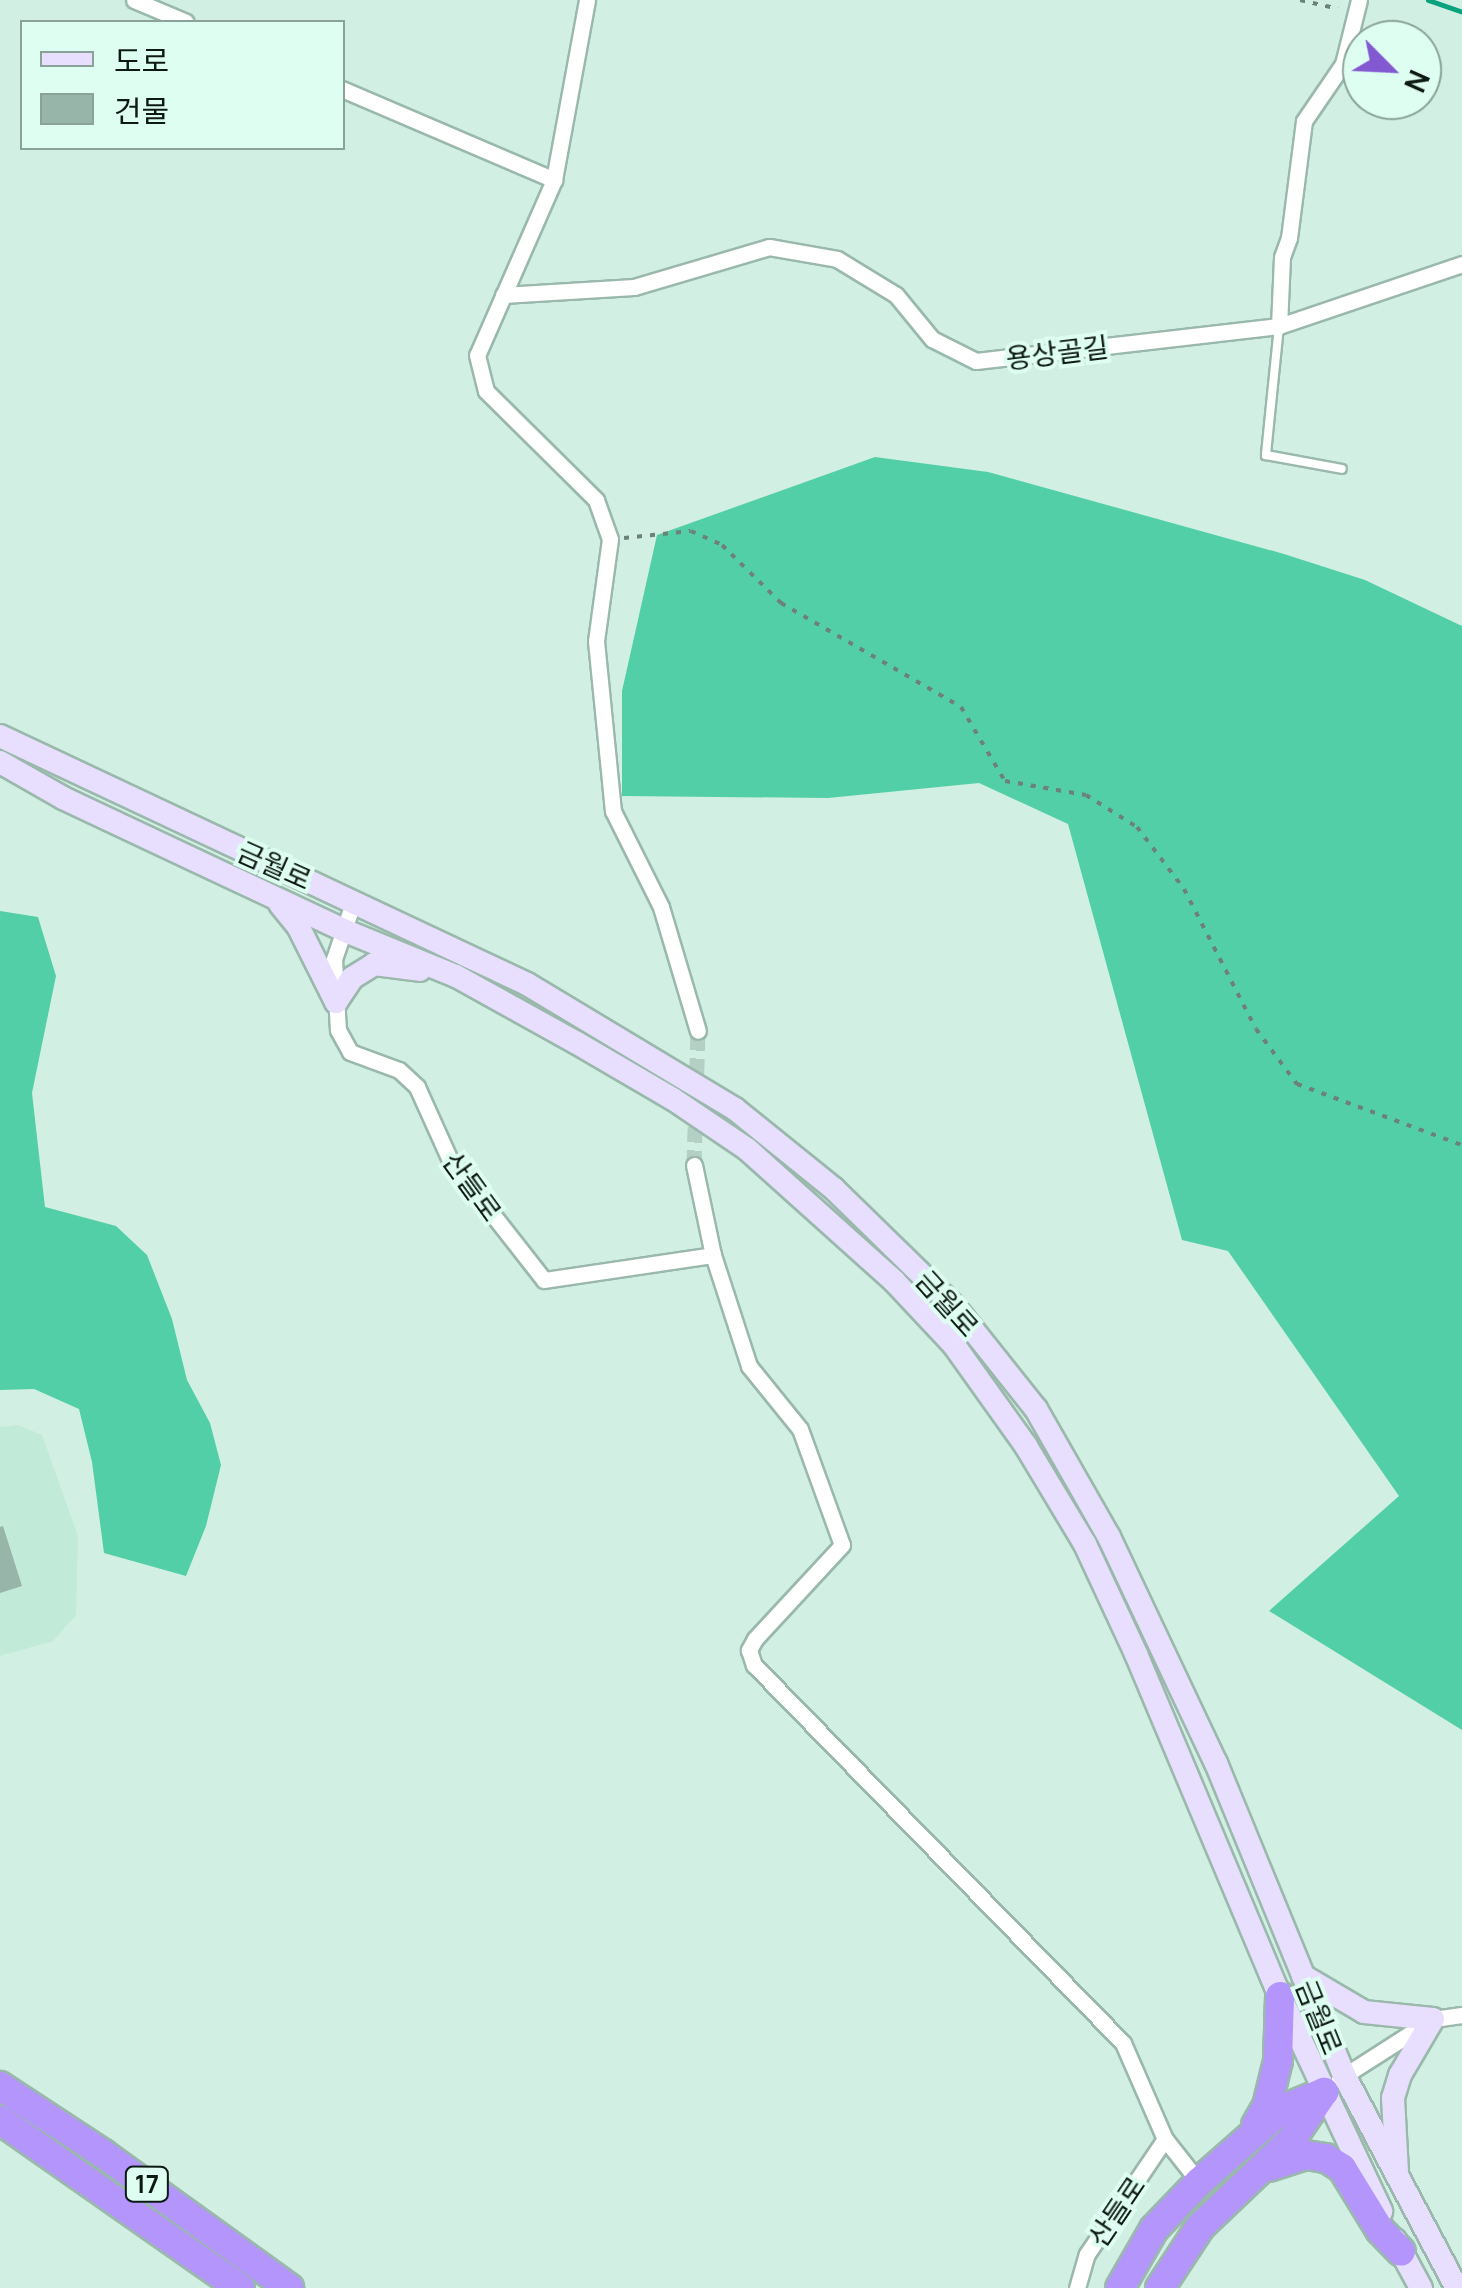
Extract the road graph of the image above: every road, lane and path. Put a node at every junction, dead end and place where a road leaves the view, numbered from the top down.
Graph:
1 (134, 0) edge
2 (587, 0) edge
3 (1300, 0) edge
4 (1358, 6) edge
5 (181, 20) edge
6 (345, 90) edge
7 (554, 180) junction
8 (1462, 264) edge
9 (503, 295) junction
10 (1278, 326) junction
11 (1342, 468) dead end
12 (610, 540) junction
13 (0, 736) edge
14 (0, 762) edge
15 (274, 897) junction
16 (354, 900) junction
17 (343, 930) junction
18 (456, 976) junction
19 (336, 1002) junction
20 (698, 1031) tunnel mouth
21 (1462, 1145) edge
22 (694, 1166) tunnel mouth
23 (713, 1255) junction
24 (1304, 1976) junction
25 (1280, 1996) junction
26 (1462, 2015) edge
27 (1433, 2019) junction
28 (1334, 2084) junction
29 (0, 2086) edge
30 (0, 2120) edge
31 (1251, 2134) junction
32 (1166, 2139) junction
33 (1246, 2179) junction
34 (1397, 2179) junction
35 (1198, 2182) junction
36 (1401, 2252) junction
37 (240, 2288) edge
38 (290, 2288) edge
39 (1077, 2288) edge
40 (1120, 2288) edge
41 (1160, 2288) edge
42 (1421, 2288) edge
43 (1458, 2288) edge

1 - 5 street
2 - 7 street
3 - 4 path
4 - 10 street
6 - 7 street
7 - 9 street
8 - 10 street, 용상골길
9 - 10 street, 용상골길
9 - 12 street
10 - 11 lane
12 - 20 street
12 - 21 path
13 - 16 main road, 금월로
14 - 15 main road, 금월로
15 - 17 main road, 금월로
15 - 19 main road
16 - 17 street, 산들로
16 - 24 main road, 금월로
17 - 18 main road, 금월로
17 - 19 street, 산들로
18 - 19 main road
18 - 25 main road, 금월로
19 - 23 street, 산들로
22 - 23 street
23 - 32 street
24 - 27 main road
24 - 28 main road, 금월로
25 - 28 main road, 금월로
25 - 31 highway
26 - 27 street
27 - 28 street
27 - 34 main road
28 - 31 highway
28 - 33 highway
28 - 34 main road, 금월로
28 - 36 main road, 금월로
29 - 38 highway, 17
30 - 37 highway, 17
31 - 35 highway
32 - 35 street
32 - 39 street, 산들로
33 - 36 highway
33 - 41 highway
34 - 43 main road, 금월로
35 - 40 highway
36 - 42 main road, 금월로

